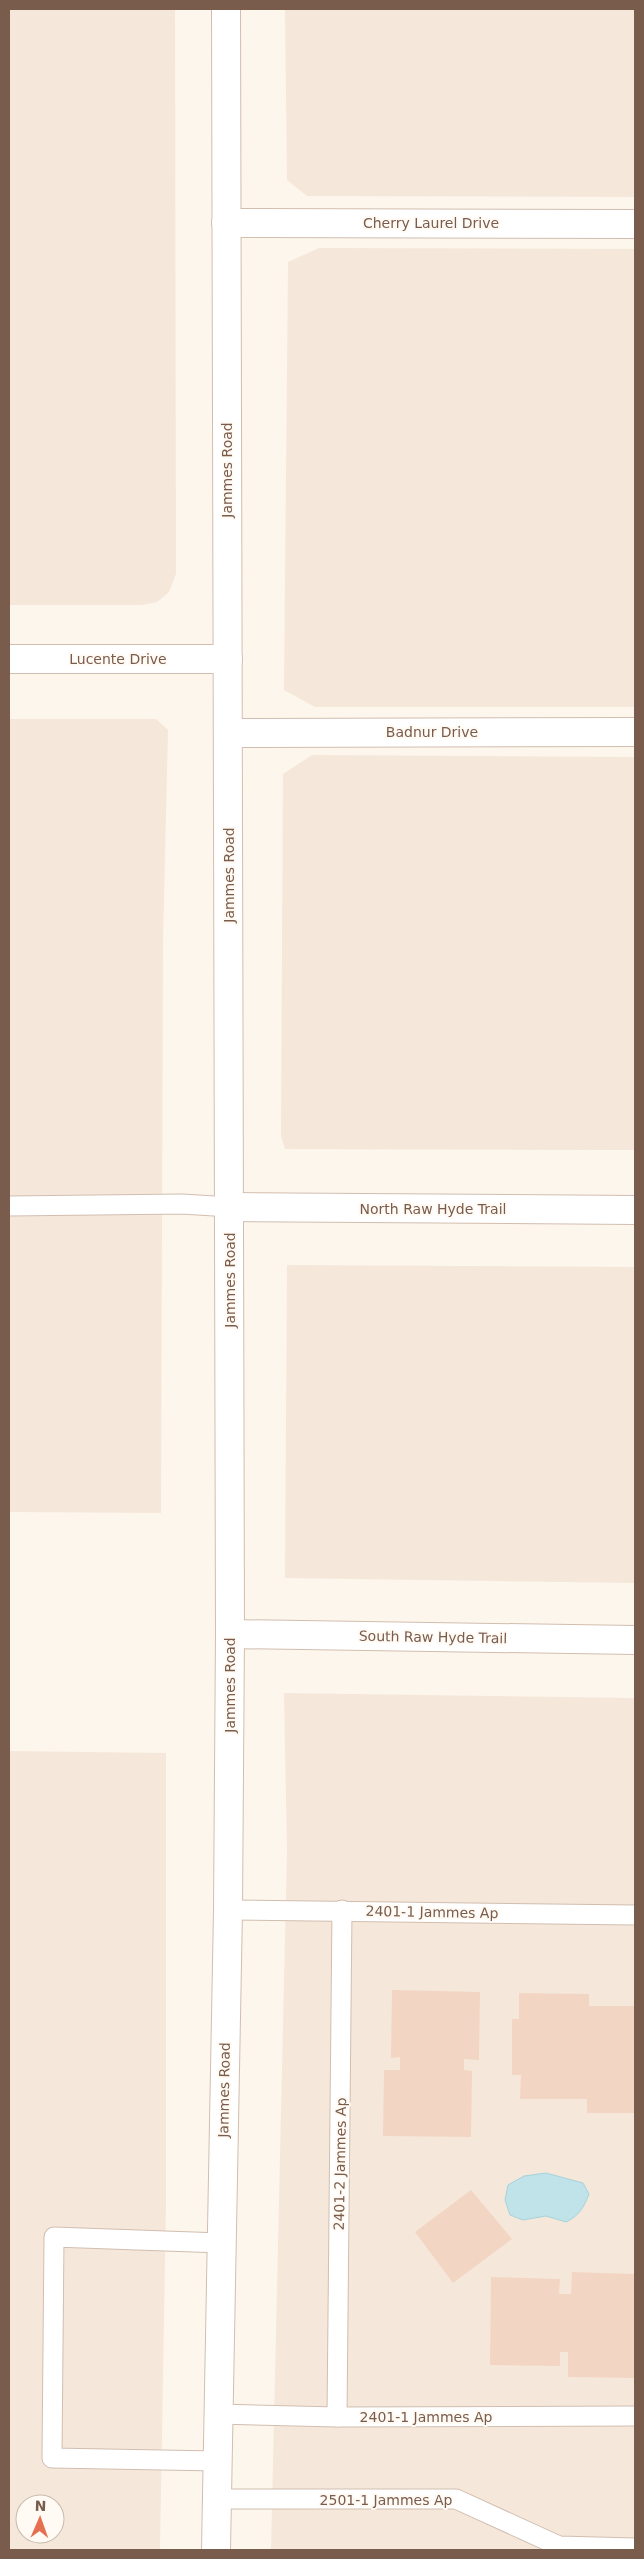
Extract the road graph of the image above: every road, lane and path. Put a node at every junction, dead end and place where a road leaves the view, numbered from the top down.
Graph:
1 (226, 9) edge
2 (226, 223) junction
3 (635, 224) edge
4 (9, 659) edge
5 (228, 659) junction
6 (228, 732) junction
7 (635, 732) edge
8 (9, 1206) edge
9 (230, 1207) junction
10 (635, 1210) edge
11 (230, 1634) junction
12 (635, 1640) edge
13 (228, 1910) junction
14 (342, 1910) junction
15 (635, 1916) edge
16 (221, 2243) junction
17 (217, 2414) junction
18 (635, 2416) edge
19 (337, 2418) junction
20 (217, 2462) junction
21 (217, 2499) junction
22 (635, 2548) edge
23 (216, 2550) edge

1 - 2 street, Jammes Road
2 - 3 street, Cherry Laurel Drive
2 - 5 street, Jammes Road
4 - 5 street, Lucente Drive
5 - 6 street, Jammes Road
6 - 7 street, Badnur Drive
6 - 9 street, Jammes Road
8 - 9 lane
9 - 10 street, North Raw Hyde Trail
9 - 11 street, Jammes Road
11 - 12 street, South Raw Hyde Trail
11 - 13 street, Jammes Road
13 - 14 lane, 2401-1 Jammes Ap
13 - 16 street, Jammes Road
14 - 15 lane, 2401-1 Jammes Ap
14 - 19 lane, 2401-2 Jammes Ap
16 - 17 street, Jammes Road
16 - 20 lane
17 - 19 lane, 2401-1 Jammes Ap
17 - 20 street, Jammes Road
18 - 19 lane, 2401-1 Jammes Ap
20 - 21 street, Jammes Road
21 - 22 lane, 2501-1 Jammes Ap
21 - 23 street, Jammes Road

